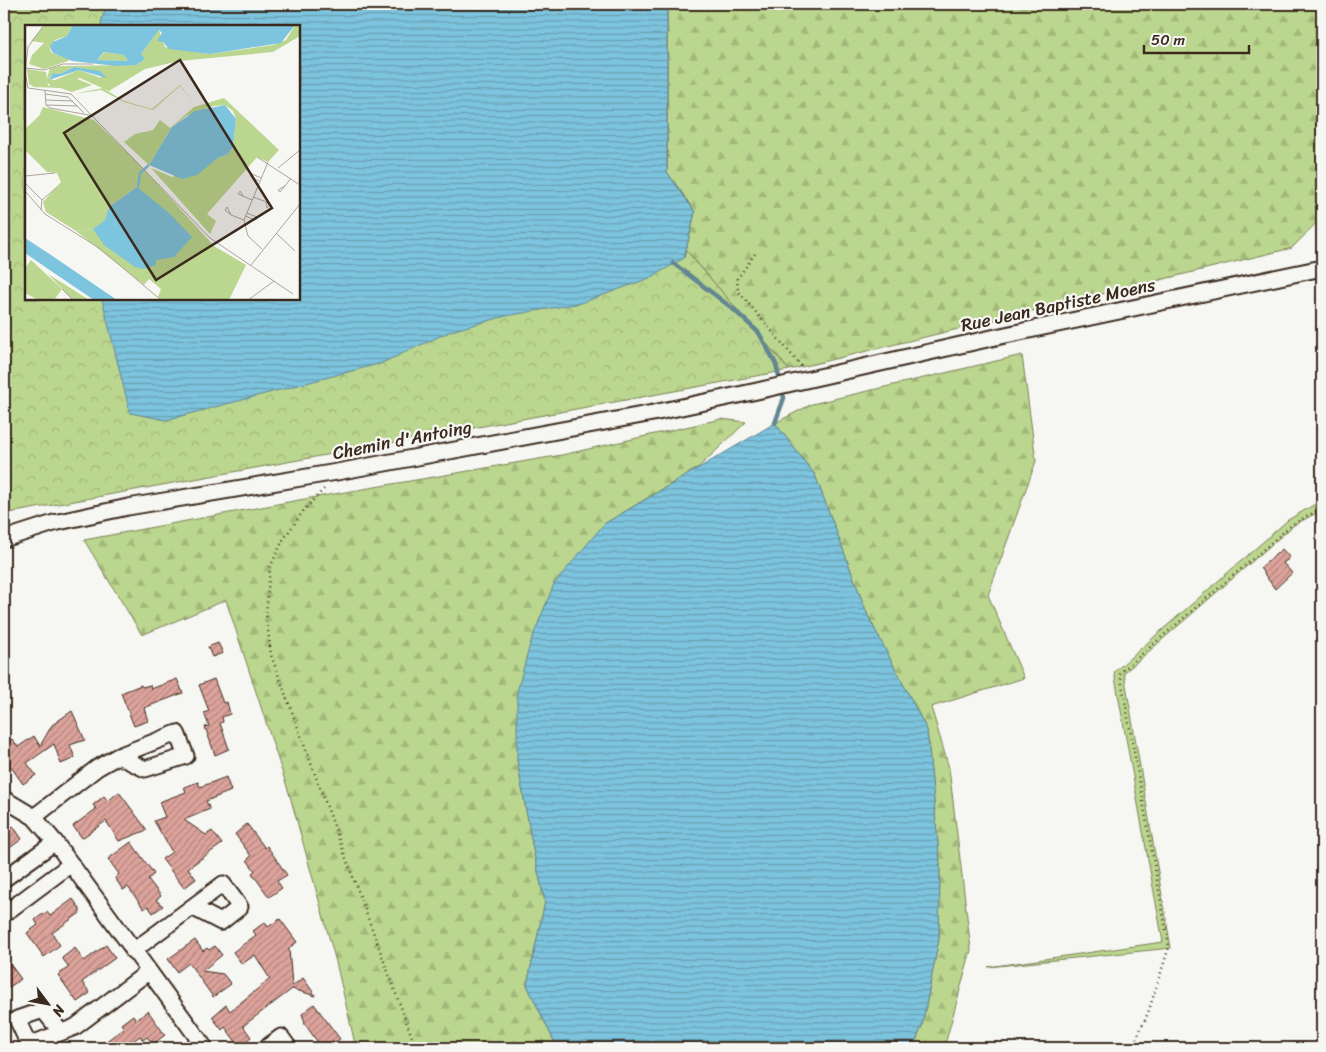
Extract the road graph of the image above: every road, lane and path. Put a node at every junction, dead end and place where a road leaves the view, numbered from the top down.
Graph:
1 (755, 254) dead end
2 (1322, 268) edge
3 (804, 377) junction
4 (337, 472) junction
5 (1322, 508) edge
6 (6, 538) edge
7 (118, 756) dead end
8 (4, 799) edge
9 (34, 817) junction
10 (55, 842) junction
11 (71, 864) junction
12 (4, 879) edge
13 (192, 907) dead end
14 (4, 914) edge
15 (133, 951) junction
16 (148, 972) junction
17 (61, 1032) dead end
18 (205, 1048) edge
19 (266, 1048) edge
20 (289, 1048) edge
21 (416, 1048) edge
22 (1132, 1048) edge

1 - 3 path
2 - 3 street, Rue Jean Baptiste Moens
3 - 4 street, Chemin d'Antoing
4 - 6 street, Chemin d'Antoing
4 - 21 path
5 - 22 path
7 - 9 street
8 - 9 street
9 - 10 street
10 - 11 street
10 - 12 street
11 - 14 street
11 - 15 street
13 - 15 street
15 - 16 street
16 - 17 street
16 - 18 street
19 - 20 street

